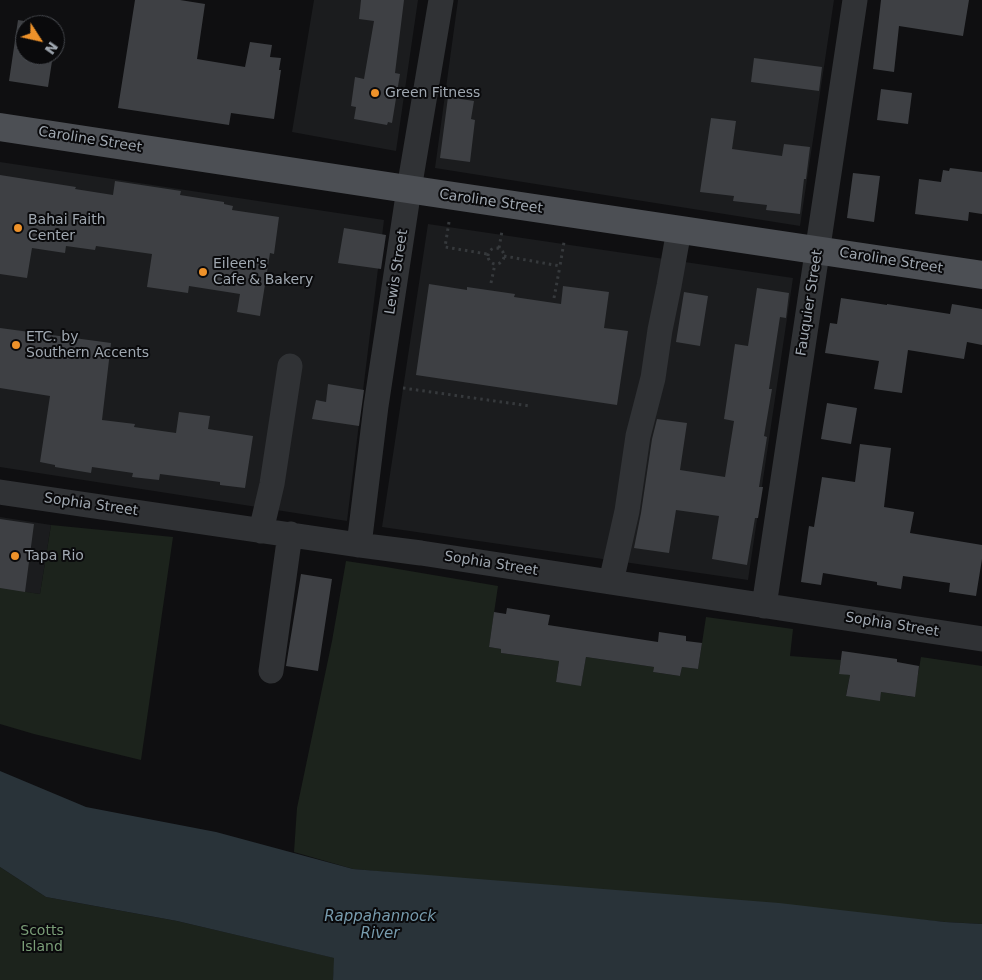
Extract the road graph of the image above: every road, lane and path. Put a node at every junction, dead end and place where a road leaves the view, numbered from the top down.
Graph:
1 (441, 0) edge
2 (855, 0) edge
3 (0, 127) edge
4 (409, 189) junction
5 (449, 222) dead end
6 (679, 230) junction
7 (502, 231) dead end
8 (564, 242) dead end
9 (499, 248) junction
10 (818, 250) junction
11 (487, 254) junction
12 (504, 256) junction
13 (495, 264) junction
14 (560, 266) junction
15 (982, 275) edge
16 (491, 283) dead end
17 (554, 298) dead end
18 (290, 366) dead end
19 (400, 387) dead end
20 (530, 406) dead end
21 (0, 492) edge
22 (261, 530) junction
23 (290, 534) junction
24 (359, 545) junction
25 (611, 582) junction
26 (764, 606) junction
27 (982, 639) edge
28 (271, 671) dead end

1 - 4 street, Lewis Street
2 - 10 street, Fauquier Street
3 - 4 main road, Caroline Street
4 - 6 main road, Caroline Street
4 - 24 street, Lewis Street
5 - 11 path
6 - 10 main road, Caroline Street
6 - 25 street
7 - 9 path
8 - 14 path
9 - 11 path
9 - 12 path
10 - 15 main road, Caroline Street
10 - 26 street, Fauquier Street
11 - 13 path
12 - 13 path
12 - 14 path
13 - 16 path
14 - 17 path
18 - 22 street
19 - 20 path
21 - 22 street, Sophia Street
22 - 23 street, Sophia Street
23 - 24 street, Sophia Street
23 - 28 street
24 - 25 street, Sophia Street
25 - 26 street, Sophia Street
26 - 27 street, Sophia Street

